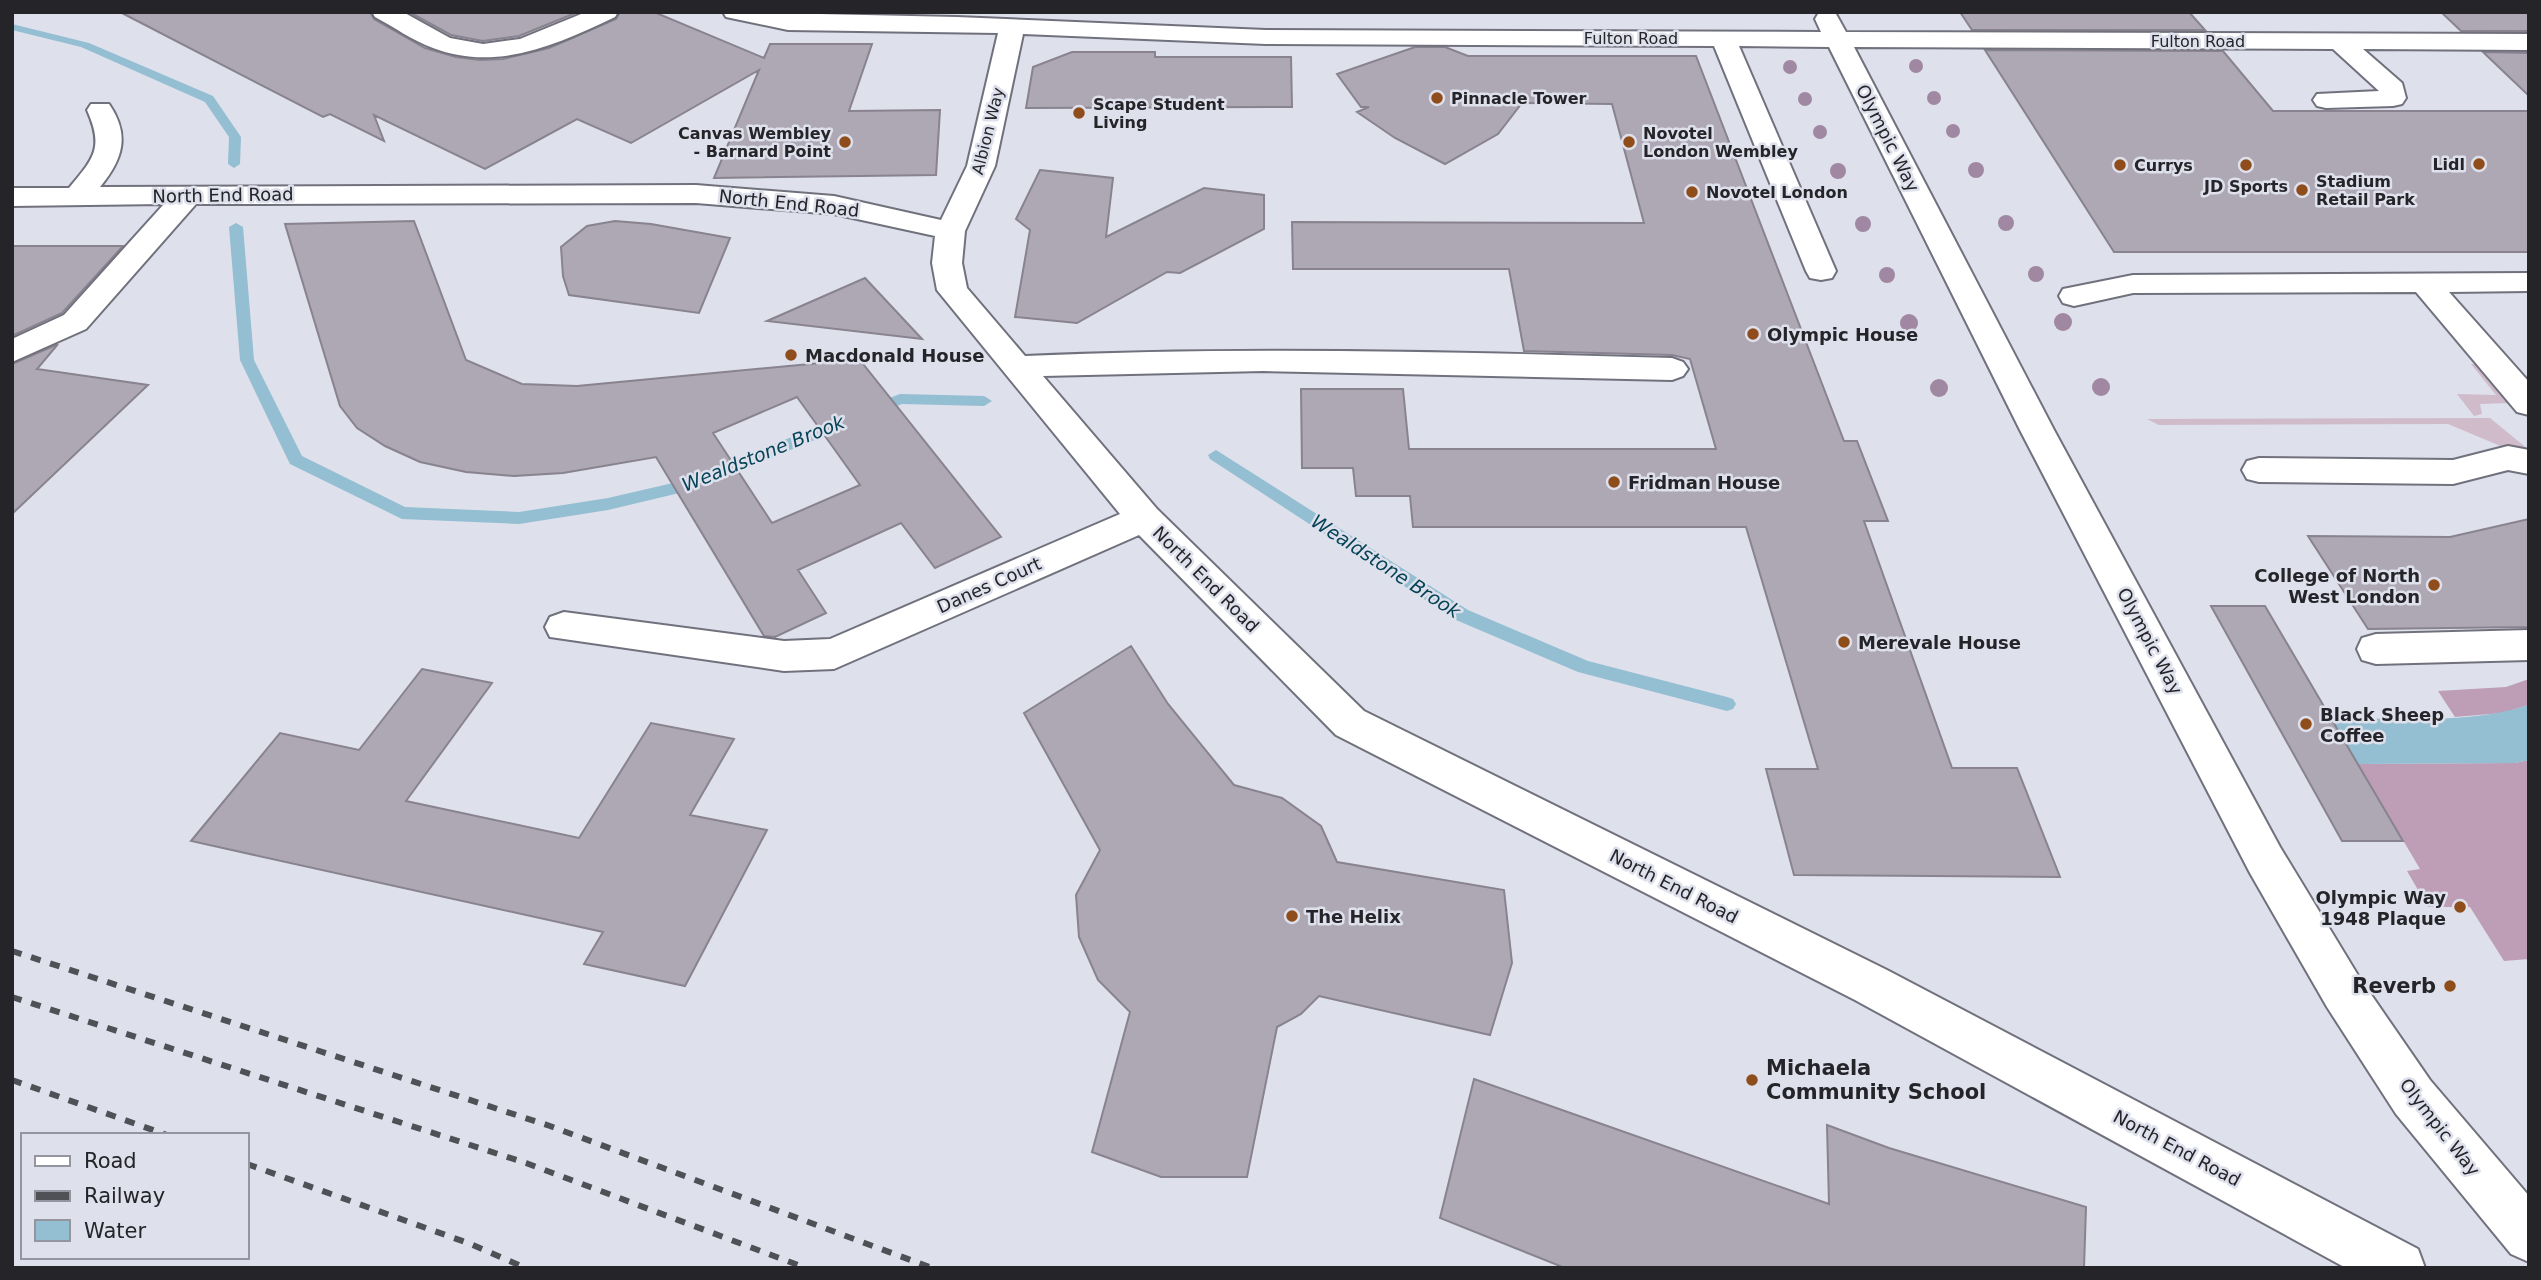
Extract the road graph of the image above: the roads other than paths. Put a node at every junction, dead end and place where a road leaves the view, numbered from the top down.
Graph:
1 (384, 12) edge
2 (606, 12) edge
3 (735, 12) edge
4 (1438, 12) edge
5 (1006, 18) edge
6 (2197, 20) dead end
7 (1830, 25) edge
8 (1442, 37) junction
9 (1723, 38) junction
10 (2215, 41) junction
11 (2339, 41) junction
12 (2529, 42) edge
13 (2326, 100) dead end
14 (100, 110) dead end
15 (187, 196) junction
16 (12, 197) edge
17 (77, 197) junction
18 (950, 231) junction
19 (1821, 271) dead end
20 (2424, 282) junction
21 (2529, 282) edge
22 (2074, 296) dead end
23 (12, 352) edge
24 (1018, 367) junction
25 (1672, 369) dead end
26 (2529, 404) edge
27 (2529, 462) edge
28 (2259, 470) dead end
29 (1144, 518) junction
30 (564, 627) dead end
31 (2529, 645) edge
32 (2376, 649) dead end
33 (2529, 1236) edge
34 (2399, 1268) edge

1 - 2 street
3 - 5 street, Fulton Road
4 - 8 street
5 - 8 street, Fulton Road
5 - 18 street, Albion Way
6 - 10 street
7 - 9 street, Fulton Road
7 - 10 street, Fulton Road
7 - 33 street, Olympic Way
8 - 9 street, Fulton Road
9 - 19 street
10 - 11 street, Fulton Road
11 - 12 street, Fulton Road
11 - 13 street
14 - 17 street
15 - 17 street, North End Road
15 - 18 street, North End Road
15 - 23 street
16 - 17 street, North End Road
18 - 24 street, North End Road
20 - 21 street
20 - 22 street
20 - 26 street
24 - 25 street
24 - 29 street, North End Road
27 - 28 street
29 - 30 street, Danes Court
29 - 34 street, North End Road
31 - 32 street

